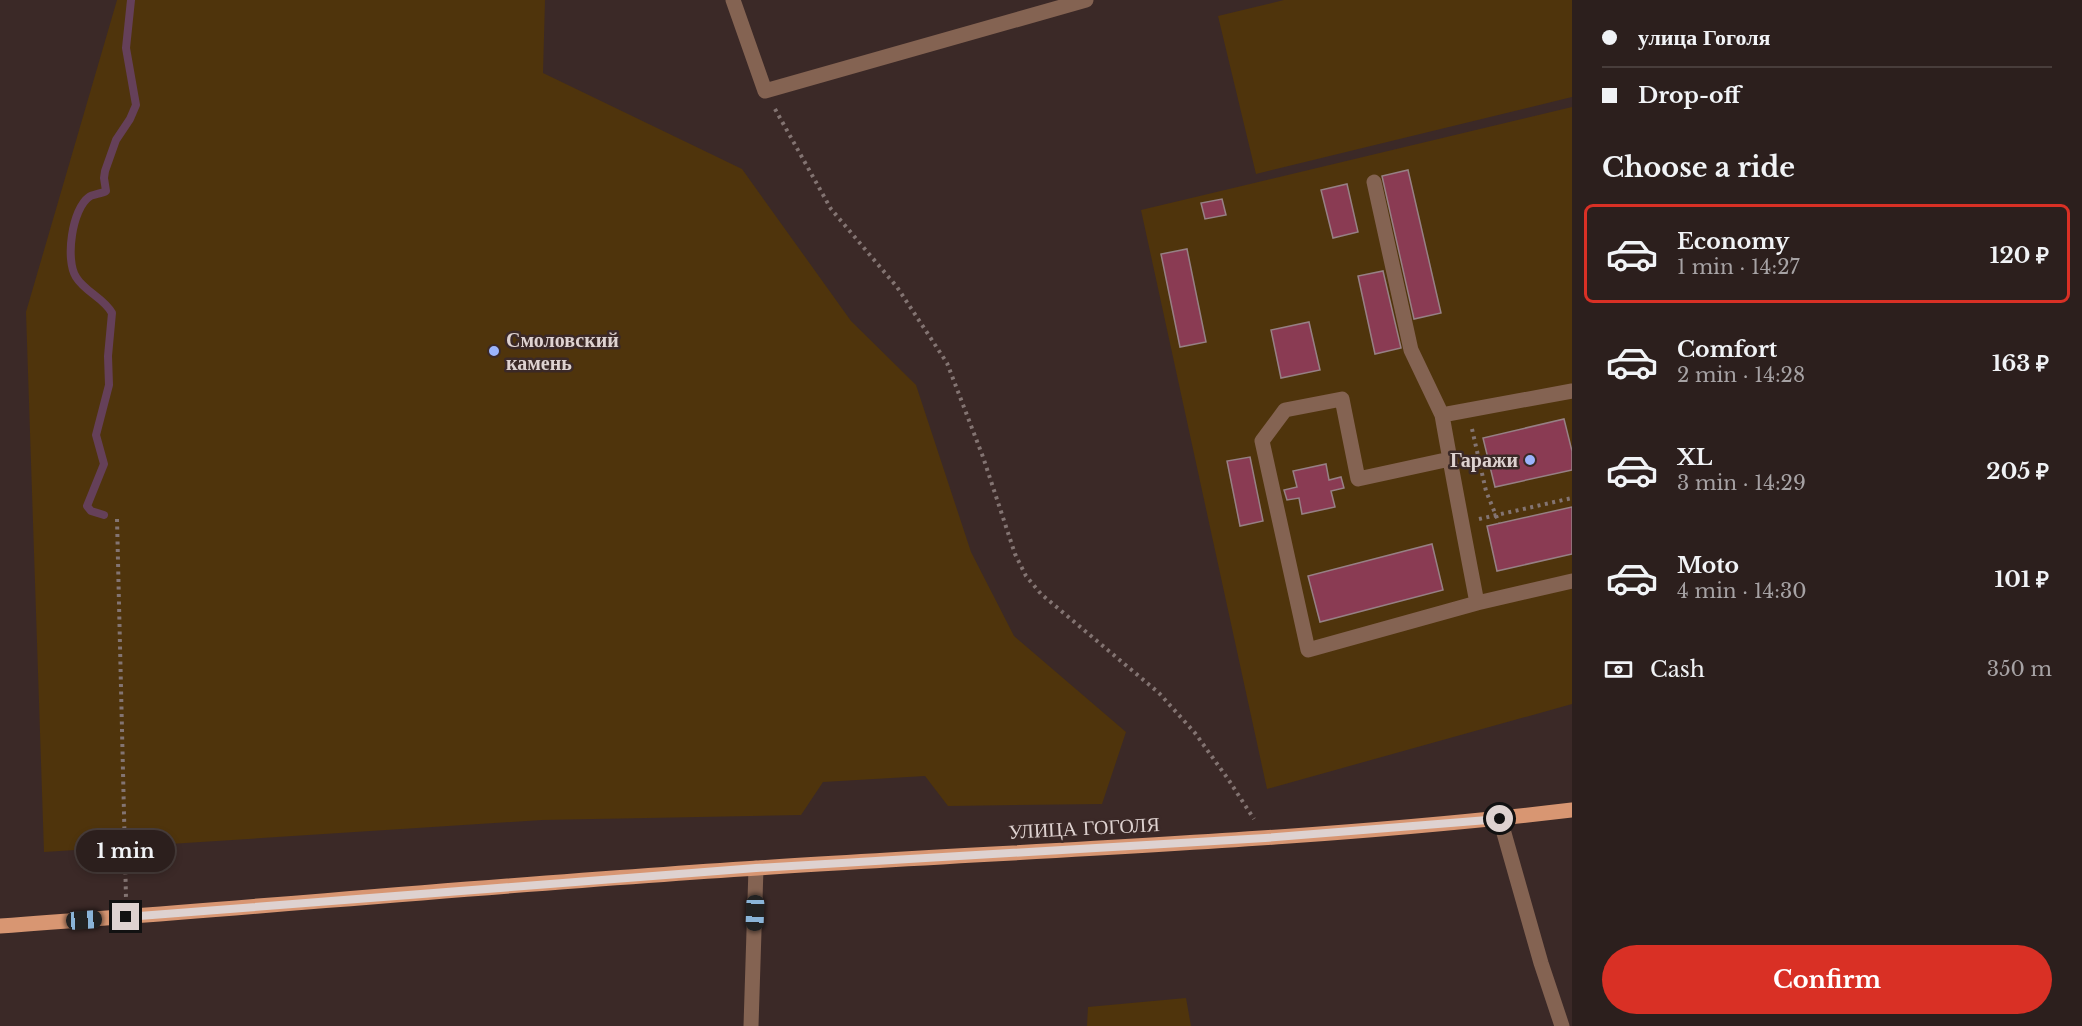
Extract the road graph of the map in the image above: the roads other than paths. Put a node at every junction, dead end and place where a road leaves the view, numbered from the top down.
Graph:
1 (733, 0) edge
2 (1086, 0) edge
3 (1374, 183) dead end
4 (1572, 391) edge
5 (1442, 415) junction
6 (1450, 459) junction
7 (1572, 581) edge
8 (1477, 603) junction
9 (1572, 810) edge
10 (1500, 819) junction
11 (756, 868) junction
12 (0, 926) edge
13 (752, 1026) edge
14 (1562, 1026) edge

1 - 2 street
3 - 5 street
4 - 5 street
5 - 6 street
6 - 8 street
6 - 8 street
7 - 8 street
9 - 10 main road, УЛИЦА ГОГОЛЯ
10 - 11 main road, УЛИЦА ГОГОЛЯ
10 - 14 street
11 - 12 main road, УЛИЦА ГОГОЛЯ
11 - 13 street

